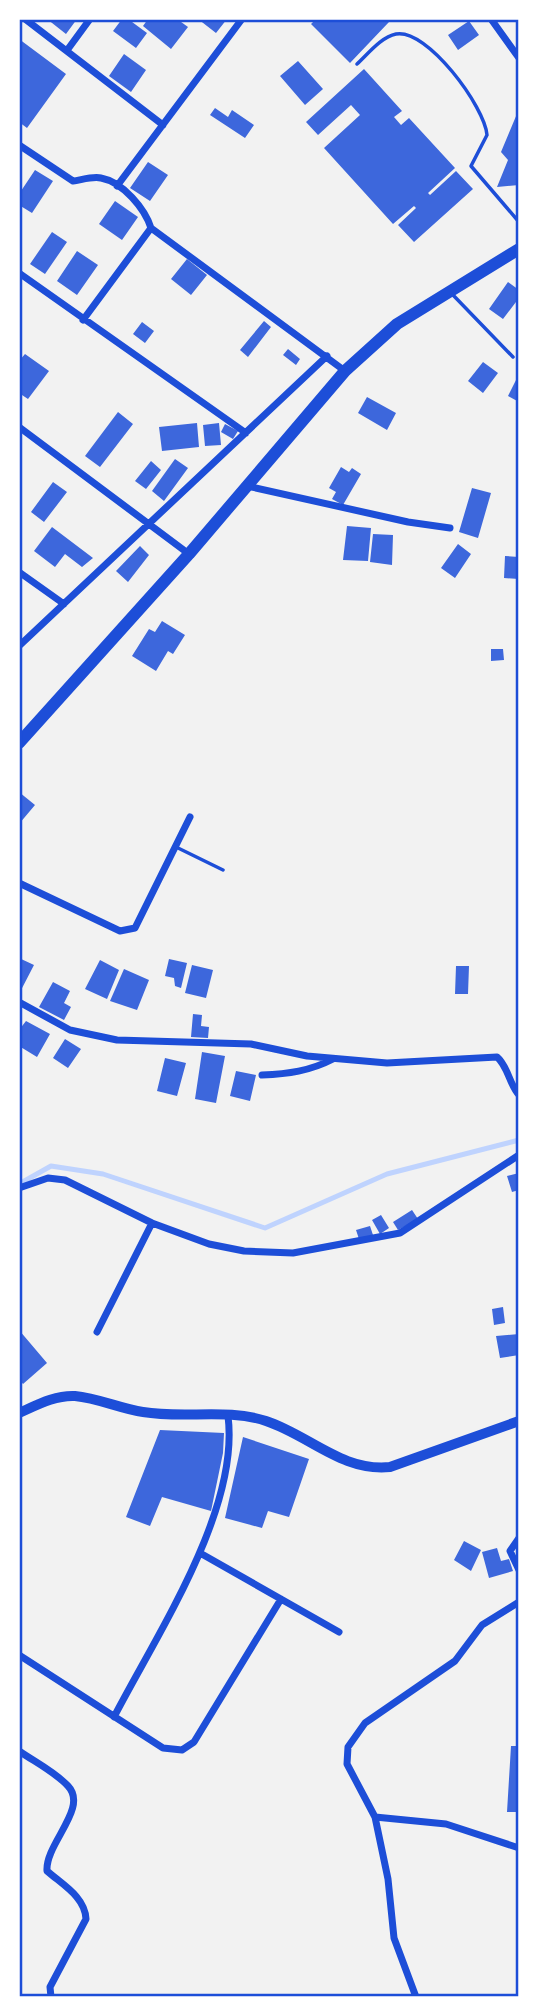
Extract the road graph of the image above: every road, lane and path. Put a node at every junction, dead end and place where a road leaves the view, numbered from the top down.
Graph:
1 (25, 19) edge
2 (90, 19) edge
3 (242, 19) edge
4 (491, 19) edge
5 (68, 49) junction
6 (519, 58) edge
7 (357, 64) dead end
8 (163, 125) junction
9 (19, 145) edge
10 (117, 186) junction
11 (519, 222) edge
12 (151, 228) junction
13 (519, 249) edge
14 (19, 274) edge
15 (449, 291) junction
16 (83, 320) junction
17 (327, 356) junction
18 (513, 357) dead end
19 (345, 371) junction
20 (19, 427) edge
21 (246, 433) junction
22 (247, 486) junction
23 (149, 524) junction
24 (450, 528) dead end
25 (189, 554) junction
26 (19, 572) edge
27 (64, 604) junction
28 (19, 646) edge
29 (19, 743) edge
30 (190, 817) dead end
31 (176, 848) junction
32 (223, 870) dead end
33 (19, 883) edge
34 (19, 1002) edge
35 (333, 1058) junction
36 (262, 1075) dead end
37 (519, 1095) edge
38 (519, 1155) edge
39 (19, 1188) edge
40 (152, 1223) junction
41 (97, 1332) dead end
42 (19, 1413) edge
43 (228, 1416) junction
44 (519, 1421) edge
45 (519, 1538) edge
46 (200, 1553) junction
47 (519, 1570) edge
48 (281, 1599) junction
49 (519, 1602) edge
50 (339, 1632) dead end
51 (19, 1655) edge
52 (114, 1717) junction
53 (19, 1751) edge
54 (375, 1817) junction
55 (519, 1848) edge
56 (51, 1997) edge
57 (416, 1997) edge

1 - 5 street
2 - 5 street
3 - 8 street
4 - 6 street
5 - 8 street
7 - 11 lane
8 - 10 street
9 - 10 street
10 - 12 street
12 - 16 street
12 - 17 street
13 - 15 main road
14 - 16 street
15 - 18 lane
15 - 19 main road
16 - 21 street
17 - 19 street
17 - 21 street
19 - 22 main road
20 - 23 street
21 - 23 street
22 - 24 street
22 - 25 main road
23 - 25 street
23 - 27 street
25 - 29 main road
26 - 27 street
27 - 28 street
30 - 31 street
31 - 32 lane
31 - 33 street
34 - 35 street
35 - 36 street
35 - 37 street
38 - 40 street
39 - 40 street
40 - 41 street
42 - 43 main road
43 - 44 main road
43 - 46 street
45 - 47 street
46 - 48 street
46 - 52 street
48 - 50 street
48 - 52 street
49 - 54 street
51 - 52 street
53 - 56 street
54 - 55 street
54 - 57 street

